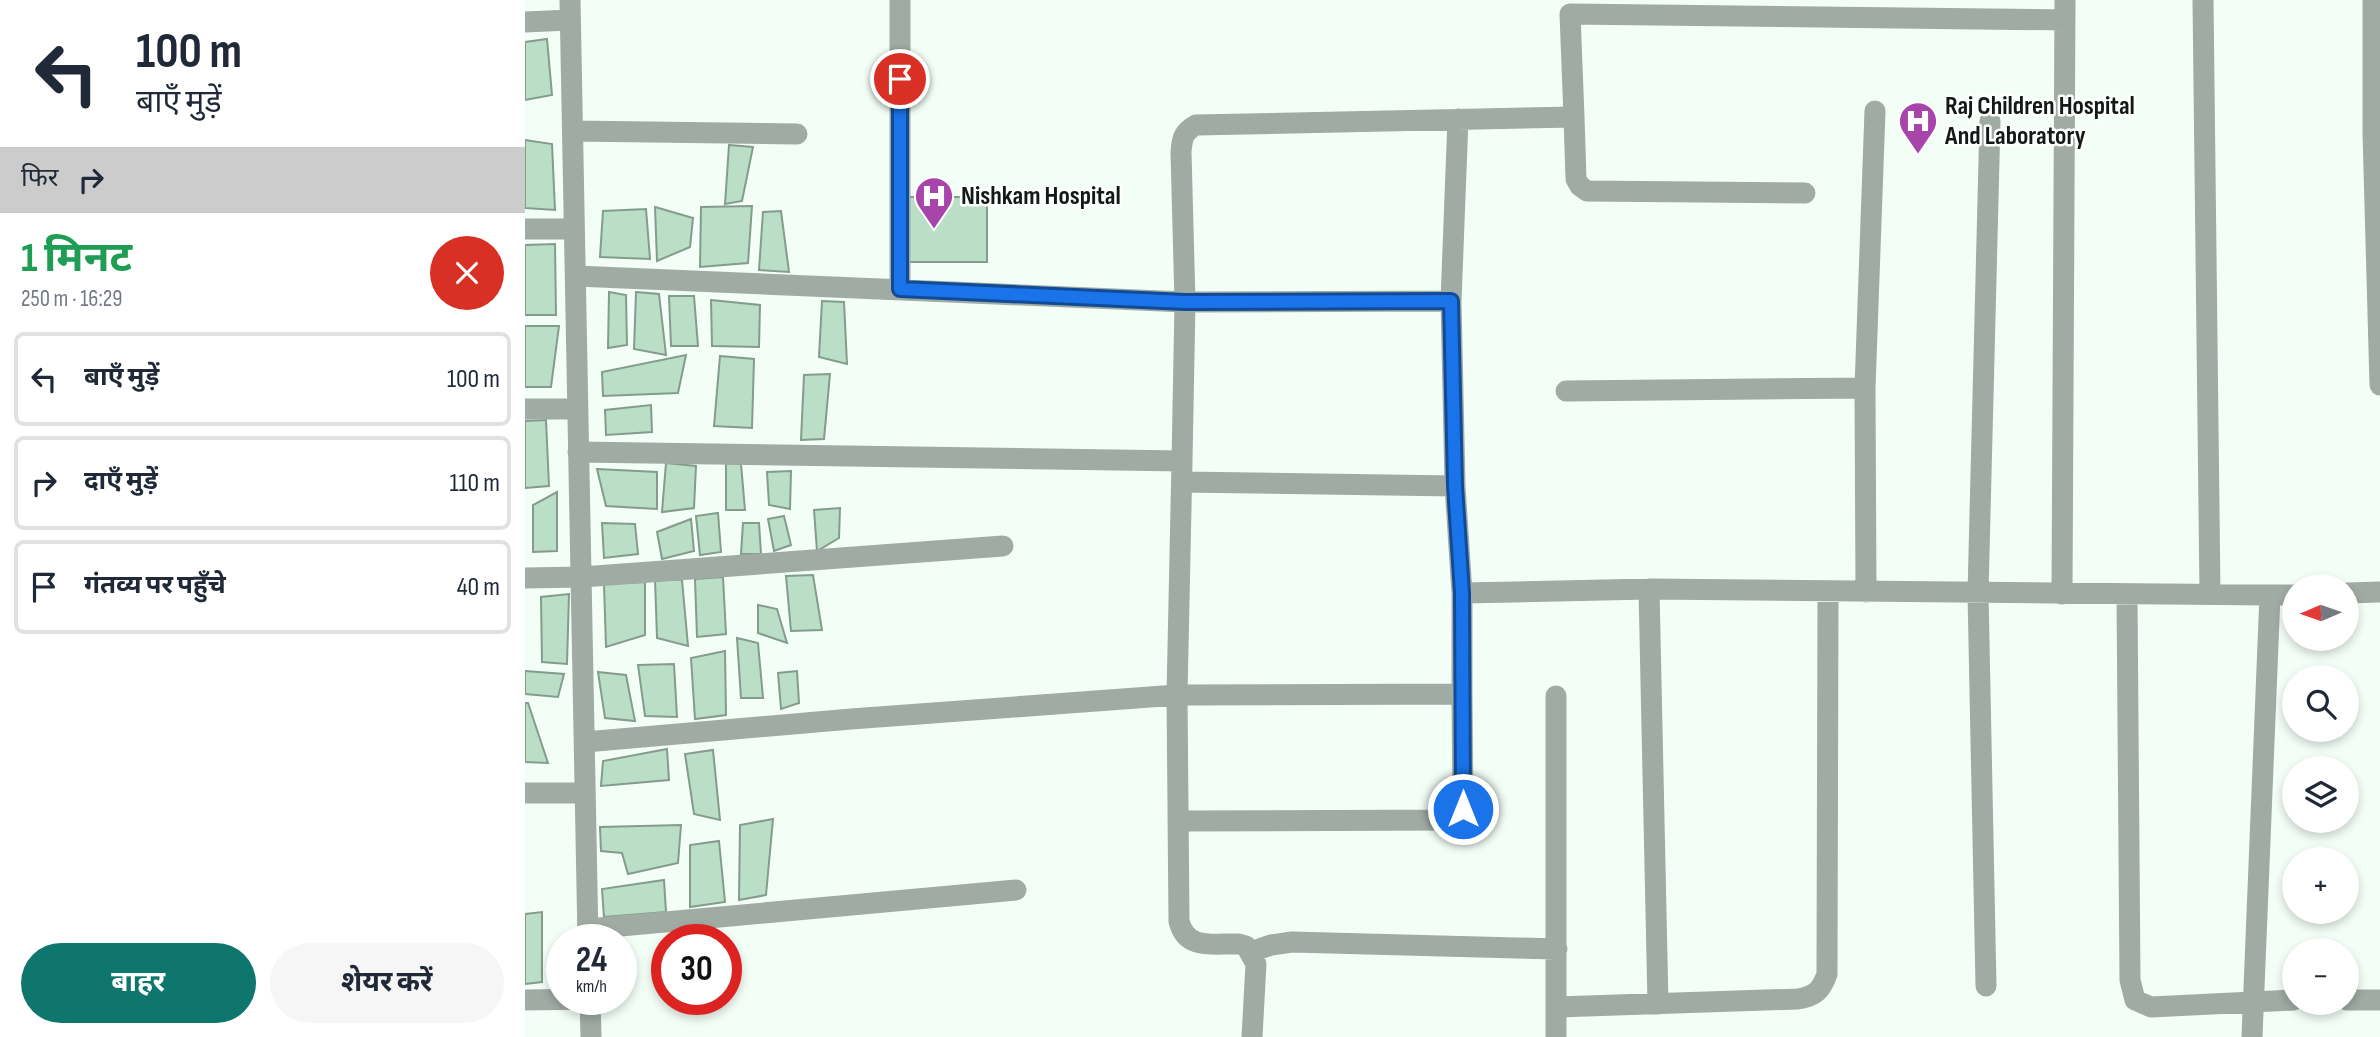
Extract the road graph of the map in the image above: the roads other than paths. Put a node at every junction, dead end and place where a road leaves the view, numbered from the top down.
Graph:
1 (900, 0) edge
2 (2203, 0) edge
3 (2372, 0) edge
4 (1570, 7) edge
5 (570, 10) edge
6 (2065, 10) edge
7 (525, 22) edge
8 (1875, 111) dead end
9 (1574, 117) junction
10 (1458, 119) junction
11 (1990, 121) dead end
12 (573, 131) junction
13 (797, 134) dead end
14 (1805, 194) dead end
15 (525, 229) edge
16 (574, 229) junction
17 (576, 276) junction
18 (900, 289) junction
19 (1451, 301) junction
20 (1185, 302) junction
21 (2380, 385) edge
22 (1865, 388) junction
23 (1566, 391) dead end
24 (525, 409) edge
25 (577, 409) junction
26 (578, 452) junction
27 (1182, 461) junction
28 (1182, 482) junction
29 (1455, 486) junction
30 (1003, 546) dead end
31 (582, 577) junction
32 (525, 578) edge
33 (1649, 589) junction
34 (1828, 591) junction
35 (1866, 592) junction
36 (2380, 592) edge
37 (1462, 593) junction
38 (1978, 593) junction
39 (2359, 593) edge
40 (2062, 594) junction
41 (2127, 594) junction
42 (2210, 594) junction
43 (2282, 594) edge
44 (2270, 595) junction
45 (1462, 694) junction
46 (1177, 695) junction
47 (1556, 696) dead end
48 (585, 742) junction
49 (525, 793) edge
50 (585, 793) junction
51 (1178, 821) junction
52 (1016, 890) dead end
53 (588, 924) edge
54 (637, 929) edge
55 (1557, 949) junction
56 (1251, 952) junction
57 (1986, 986) dead end
58 (525, 1000) edge
59 (2282, 1000) edge
60 (2359, 1000) edge
61 (2380, 1000) edge
62 (2253, 1001) junction
63 (1658, 1004) junction
64 (1557, 1007) junction
65 (591, 1037) edge
66 (1252, 1037) edge
67 (1556, 1037) edge
68 (2252, 1037) edge

1 - 18 street
2 - 42 street
3 - 21 street
4 - 6 street
4 - 9 street
5 - 7 street
5 - 12 street
6 - 40 street
8 - 22 street
9 - 10 street
9 - 14 street
10 - 19 street
10 - 20 street
11 - 38 street
12 - 13 street
12 - 16 street
15 - 16 street
16 - 17 street
17 - 18 street
17 - 25 street
18 - 20 street
19 - 20 street
19 - 29 street
20 - 27 street
22 - 23 street
22 - 35 street
24 - 25 street
25 - 26 street
26 - 27 street
26 - 31 street
27 - 28 street
28 - 29 street
28 - 46 street
29 - 37 street
30 - 31 street
31 - 32 street
31 - 48 street
33 - 34 street
33 - 37 street
33 - 63 street
34 - 35 street
34 - 63 street
35 - 38 street
36 - 39 street
37 - 45 street
38 - 40 street
38 - 57 street
40 - 41 street
41 - 42 street
41 - 62 street
42 - 44 street
43 - 44 street
44 - 62 street
45 - 46 street
45 - 51 street
46 - 48 street
46 - 51 street
47 - 55 street
48 - 50 street
49 - 50 street
50 - 53 street
51 - 56 street
52 - 54 street
55 - 56 street
55 - 64 street
56 - 66 street
58 - 65 street
59 - 62 street
60 - 61 street
62 - 68 street
63 - 64 street
64 - 67 street

